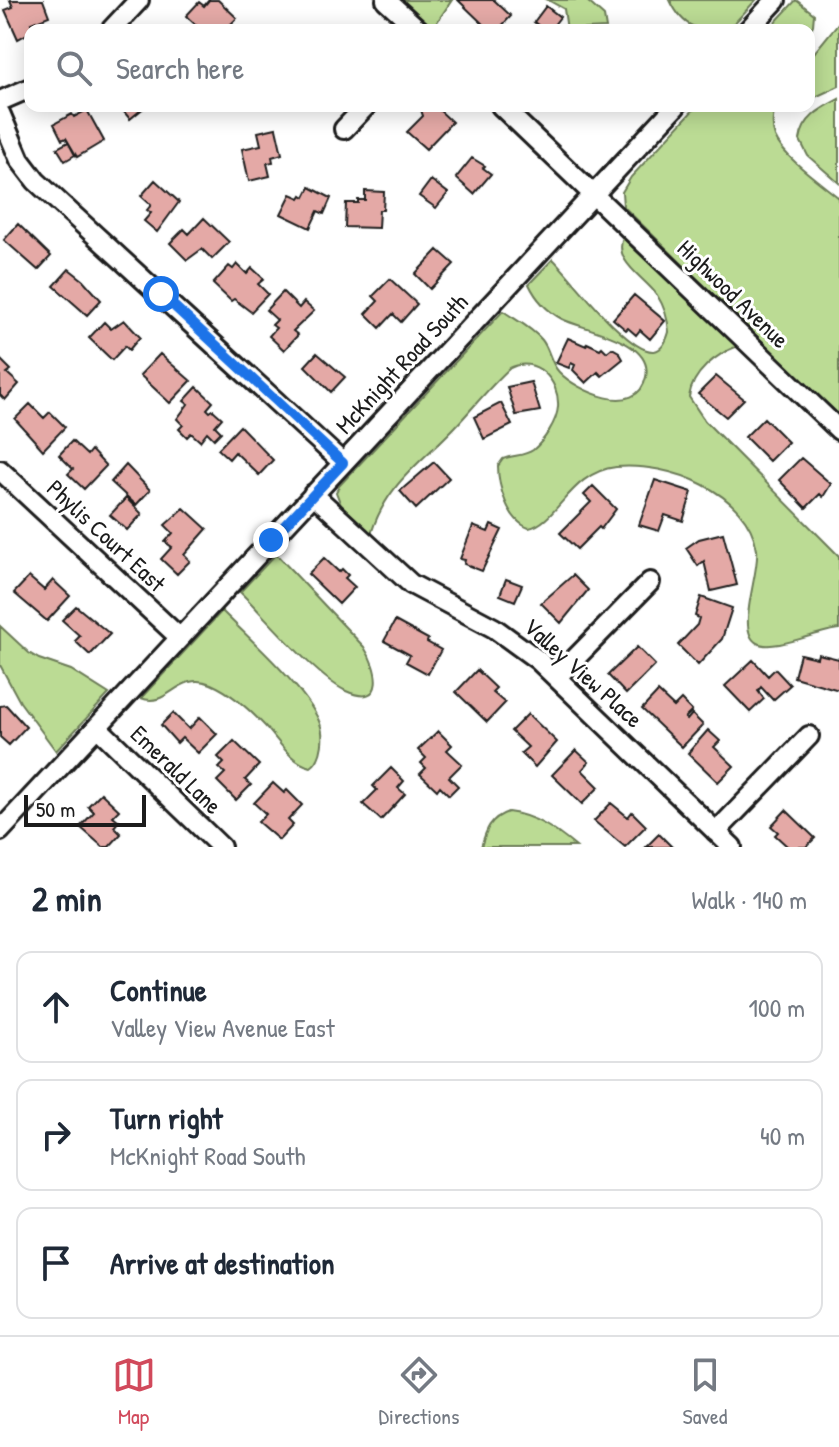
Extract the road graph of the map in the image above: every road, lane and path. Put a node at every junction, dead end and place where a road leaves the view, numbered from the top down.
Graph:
1 (139, 0) edge
2 (386, 0) edge
3 (776, 0) edge
4 (117, 24) edge
5 (412, 24) edge
6 (754, 24) edge
7 (24, 91) edge
8 (0, 101) edge
9 (360, 112) edge
10 (507, 112) edge
11 (670, 112) edge
12 (0, 113) edge
13 (344, 129) dead end
14 (594, 193) junction
15 (839, 430) edge
16 (343, 463) junction
17 (0, 470) edge
18 (313, 494) junction
19 (650, 582) dead end
20 (180, 638) junction
21 (557, 677) junction
22 (97, 727) junction
23 (809, 736) dead end
24 (4, 820) edge
25 (716, 832) junction
26 (221, 847) edge
27 (732, 847) edge

1 - 4 street
2 - 5 street
3 - 6 street
7 - 8 street
9 - 13 street
10 - 14 street, Highwood Avenue
11 - 14 street, McKnight Road South
12 - 16 street
14 - 15 street, Highwood Avenue
14 - 16 street, McKnight Road South
16 - 18 street, McKnight Road South
17 - 20 street, Phylis Court East
18 - 20 street, McKnight Road South
18 - 21 street, Valley View Place
19 - 21 street
20 - 22 street, McKnight Road South
21 - 25 street, Valley View Place
22 - 24 street, McKnight Road South
22 - 26 street, Emerald Lane
23 - 25 street
25 - 27 street, Valley View Place

